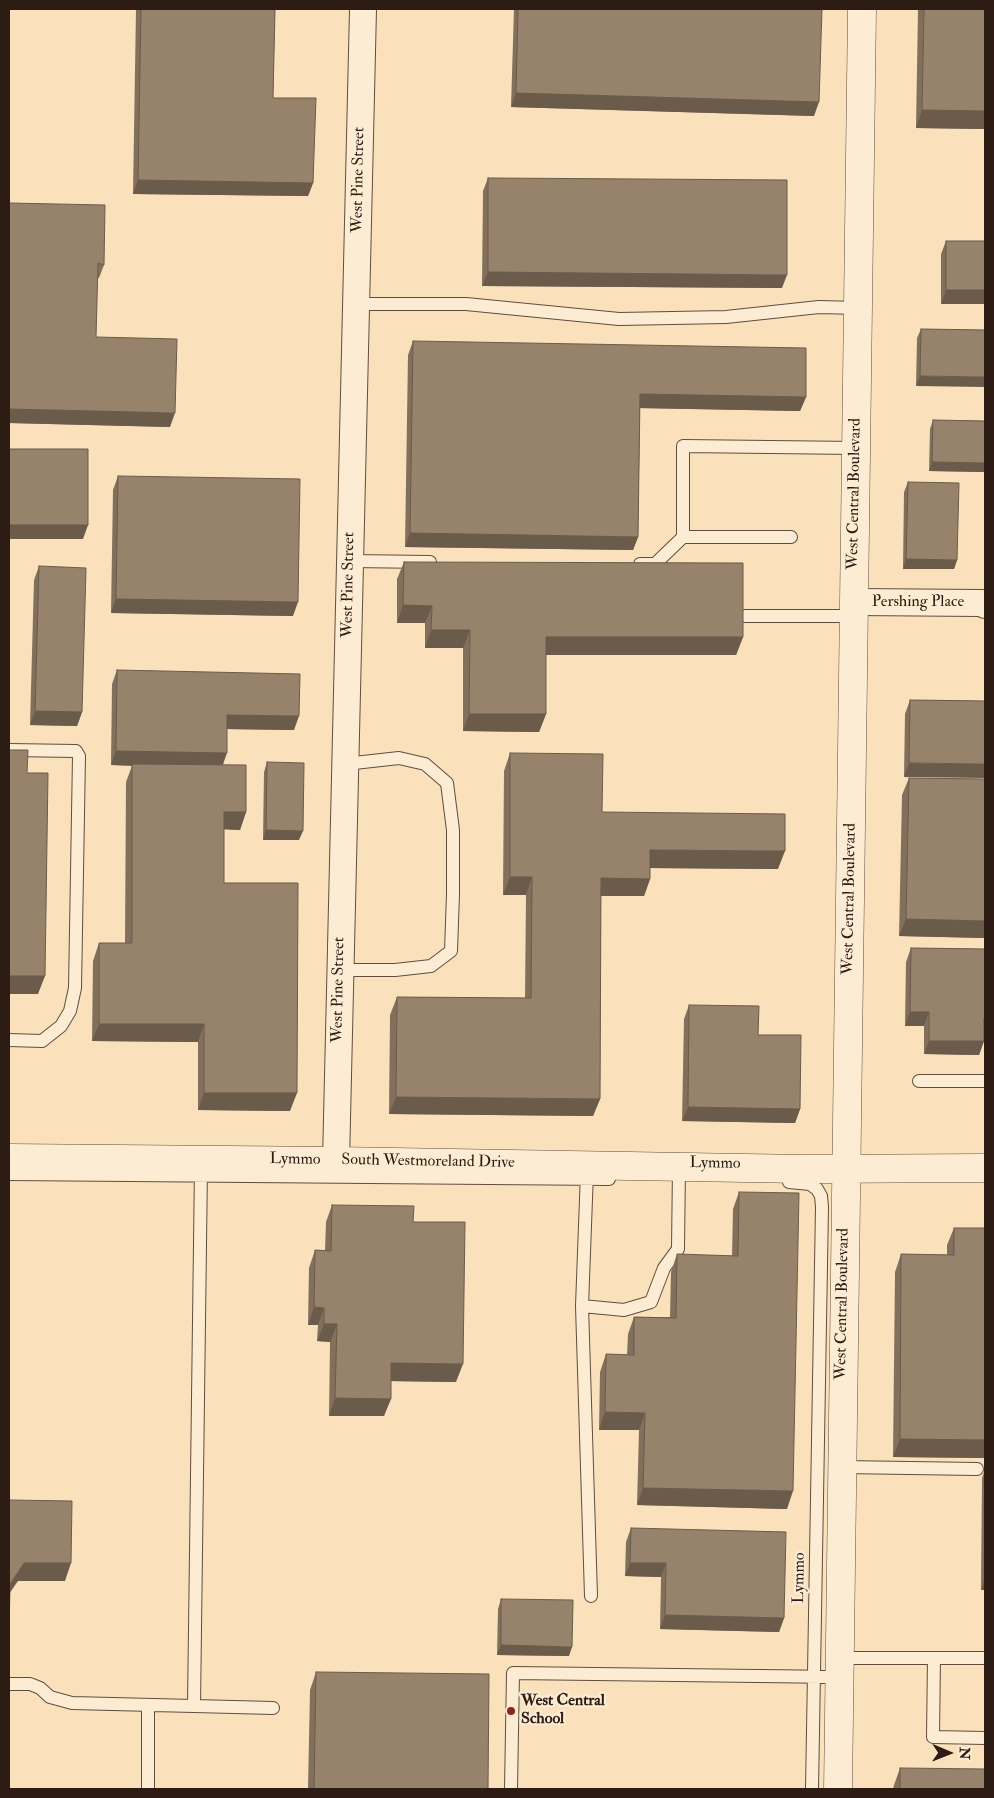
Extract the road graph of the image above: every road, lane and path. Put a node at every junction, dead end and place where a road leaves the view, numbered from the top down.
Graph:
1 (363, 9) edge
2 (862, 9) edge
3 (356, 304) junction
4 (858, 308) junction
5 (856, 448) junction
6 (683, 537) junction
7 (791, 537) dead end
8 (350, 561) junction
9 (443, 562) edge
10 (626, 564) edge
11 (984, 603) edge
12 (854, 609) junction
13 (746, 616) dead end
14 (9, 750) edge
15 (345, 764) junction
16 (340, 970) junction
17 (9, 1040) edge
18 (985, 1080) edge
19 (919, 1081) dead end
20 (9, 1158) edge
21 (336, 1161) junction
22 (201, 1167) junction
23 (846, 1168) junction
24 (985, 1168) edge
25 (587, 1172) junction
26 (679, 1173) junction
27 (9, 1174) edge
28 (624, 1179) dead end
29 (651, 1179) dead end
30 (746, 1180) dead end
31 (774, 1181) dead end
32 (582, 1306) junction
33 (842, 1467) junction
34 (977, 1469) edge
35 (591, 1596) dead end
36 (934, 1658) junction
37 (985, 1658) edge
38 (831, 1670) junction
39 (9, 1684) edge
40 (148, 1705) junction
41 (194, 1706) junction
42 (273, 1708) dead end
43 (985, 1738) edge
44 (148, 1789) edge
45 (512, 1789) edge
46 (812, 1789) edge
47 (838, 1789) edge

1 - 3 street, West Pine Street
2 - 4 street, West Central Boulevard
3 - 4 lane
3 - 8 street, West Pine Street
4 - 5 street, West Central Boulevard
5 - 6 lane
5 - 12 street, West Central Boulevard
6 - 7 lane
6 - 10 lane
8 - 9 lane
8 - 15 street, West Pine Street
11 - 12 street, Pershing Place
12 - 13 lane
12 - 23 street, West Central Boulevard
14 - 17 lane
15 - 16 street, West Pine Street
15 - 16 lane
16 - 21 street, West Pine Street
18 - 19 lane
20 - 22 street, South Westmoreland Drive
21 - 22 street, South Westmoreland Drive
21 - 25 street, South Westmoreland Drive
22 - 25 lane, Lymmo
22 - 27 lane, Lymmo
22 - 41 lane
23 - 24 street, South Westmoreland Drive
23 - 26 street, South Westmoreland Drive
23 - 33 street, West Central Boulevard
25 - 26 street, South Westmoreland Drive
25 - 28 lane, Lymmo
25 - 32 lane
26 - 29 lane, Lymmo
26 - 30 lane, Lymmo
26 - 32 lane
31 - 38 lane, Lymmo
32 - 35 lane
33 - 34 lane
33 - 38 street, West Central Boulevard
36 - 37 lane
36 - 38 lane
36 - 43 lane
38 - 45 lane
38 - 46 lane, Lymmo
38 - 47 street, West Central Boulevard
39 - 40 lane
40 - 41 lane
40 - 44 lane
41 - 42 lane

